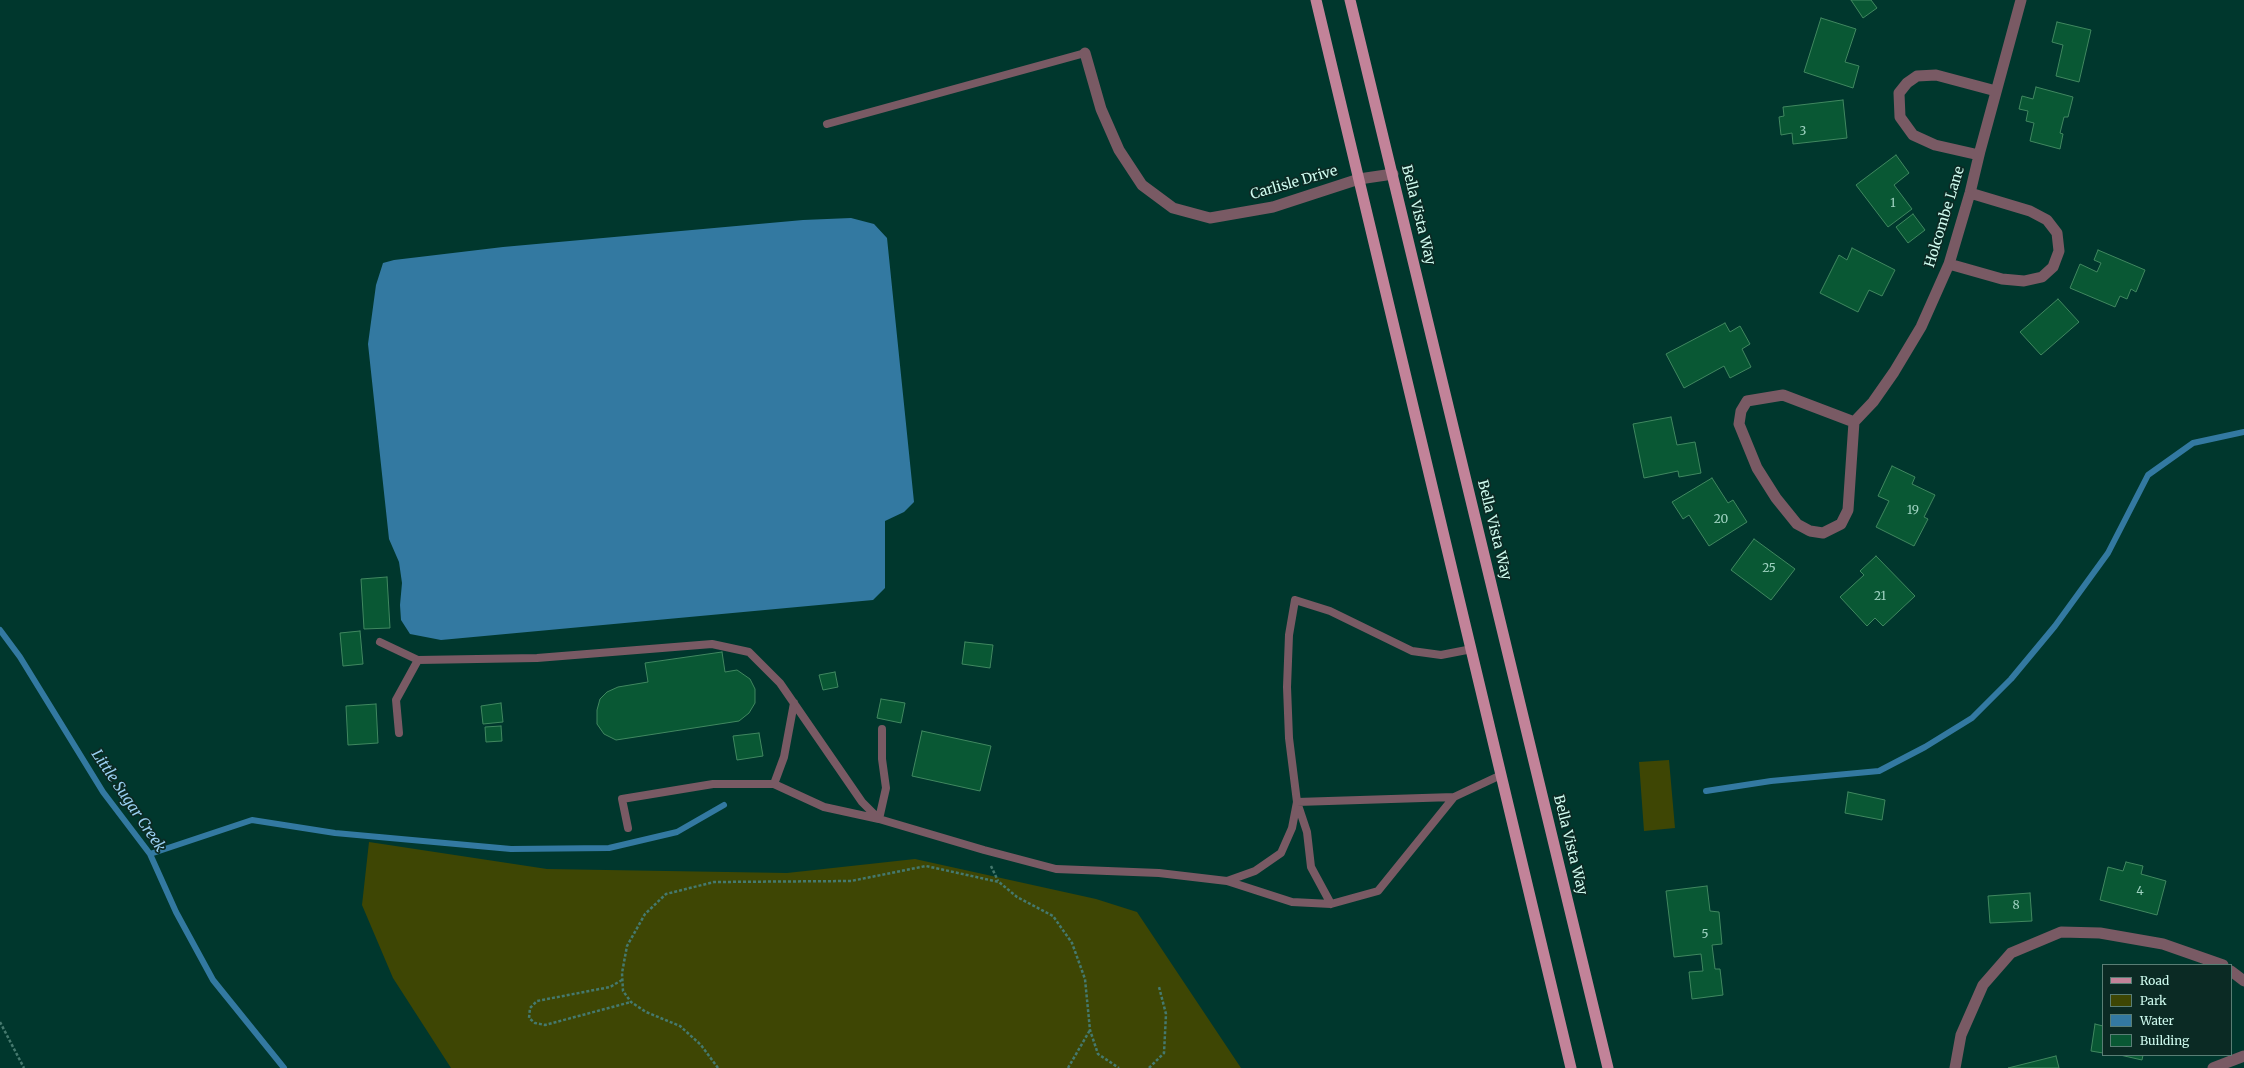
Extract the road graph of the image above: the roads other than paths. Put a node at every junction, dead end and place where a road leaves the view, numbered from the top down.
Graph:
1 (1316, 0) edge
2 (1350, 0) edge
3 (2021, 0) edge
4 (1085, 53) joint
5 (1996, 91) junction
6 (827, 124) dead end
7 (1979, 155) junction
8 (1393, 174) junction
9 (1359, 179) junction
10 (1970, 193) junction
11 (1949, 264) junction
12 (1854, 422) junction
13 (380, 642) dead end
14 (1472, 649) junction
15 (418, 660) junction
16 (794, 703) junction
17 (882, 729) dead end
18 (399, 732) dead end
19 (1501, 775) junction
20 (774, 784) junction
21 (1454, 797) junction
22 (1297, 802) junction
23 (879, 819) junction
24 (628, 828) dead end
25 (1226, 881) junction
26 (1331, 904) junction
27 (2220, 964) edge
28 (2232, 972) edge
29 (2244, 981) edge
30 (2244, 1056) edge
31 (1571, 1068) edge
32 (1608, 1068) edge
33 (1954, 1068) edge
34 (2213, 1068) edge

1 - 9 main road
2 - 8 main road, Bella Vista Way
3 - 5 street, Holcombe Lane
4 - 6 lane
4 - 9 street, Carlisle Drive
5 - 7 street, Holcombe Lane
5 - 7 street
7 - 10 street, Holcombe Lane
8 - 9 street, Carlisle Drive
8 - 32 main road, Bella Vista Way
9 - 14 main road
10 - 11 street, Holcombe Lane
10 - 11 street
11 - 12 street, Holcombe Lane
12 - 12 street
13 - 15 lane
14 - 19 main road
14 - 22 lane
15 - 16 lane
15 - 18 lane
16 - 20 lane
16 - 23 lane
17 - 23 lane
19 - 21 lane
19 - 31 main road
20 - 23 lane
20 - 24 lane
21 - 22 lane
21 - 26 lane
22 - 25 lane
22 - 26 lane
23 - 25 lane
25 - 26 lane
27 - 33 street
28 - 29 street
30 - 34 street

